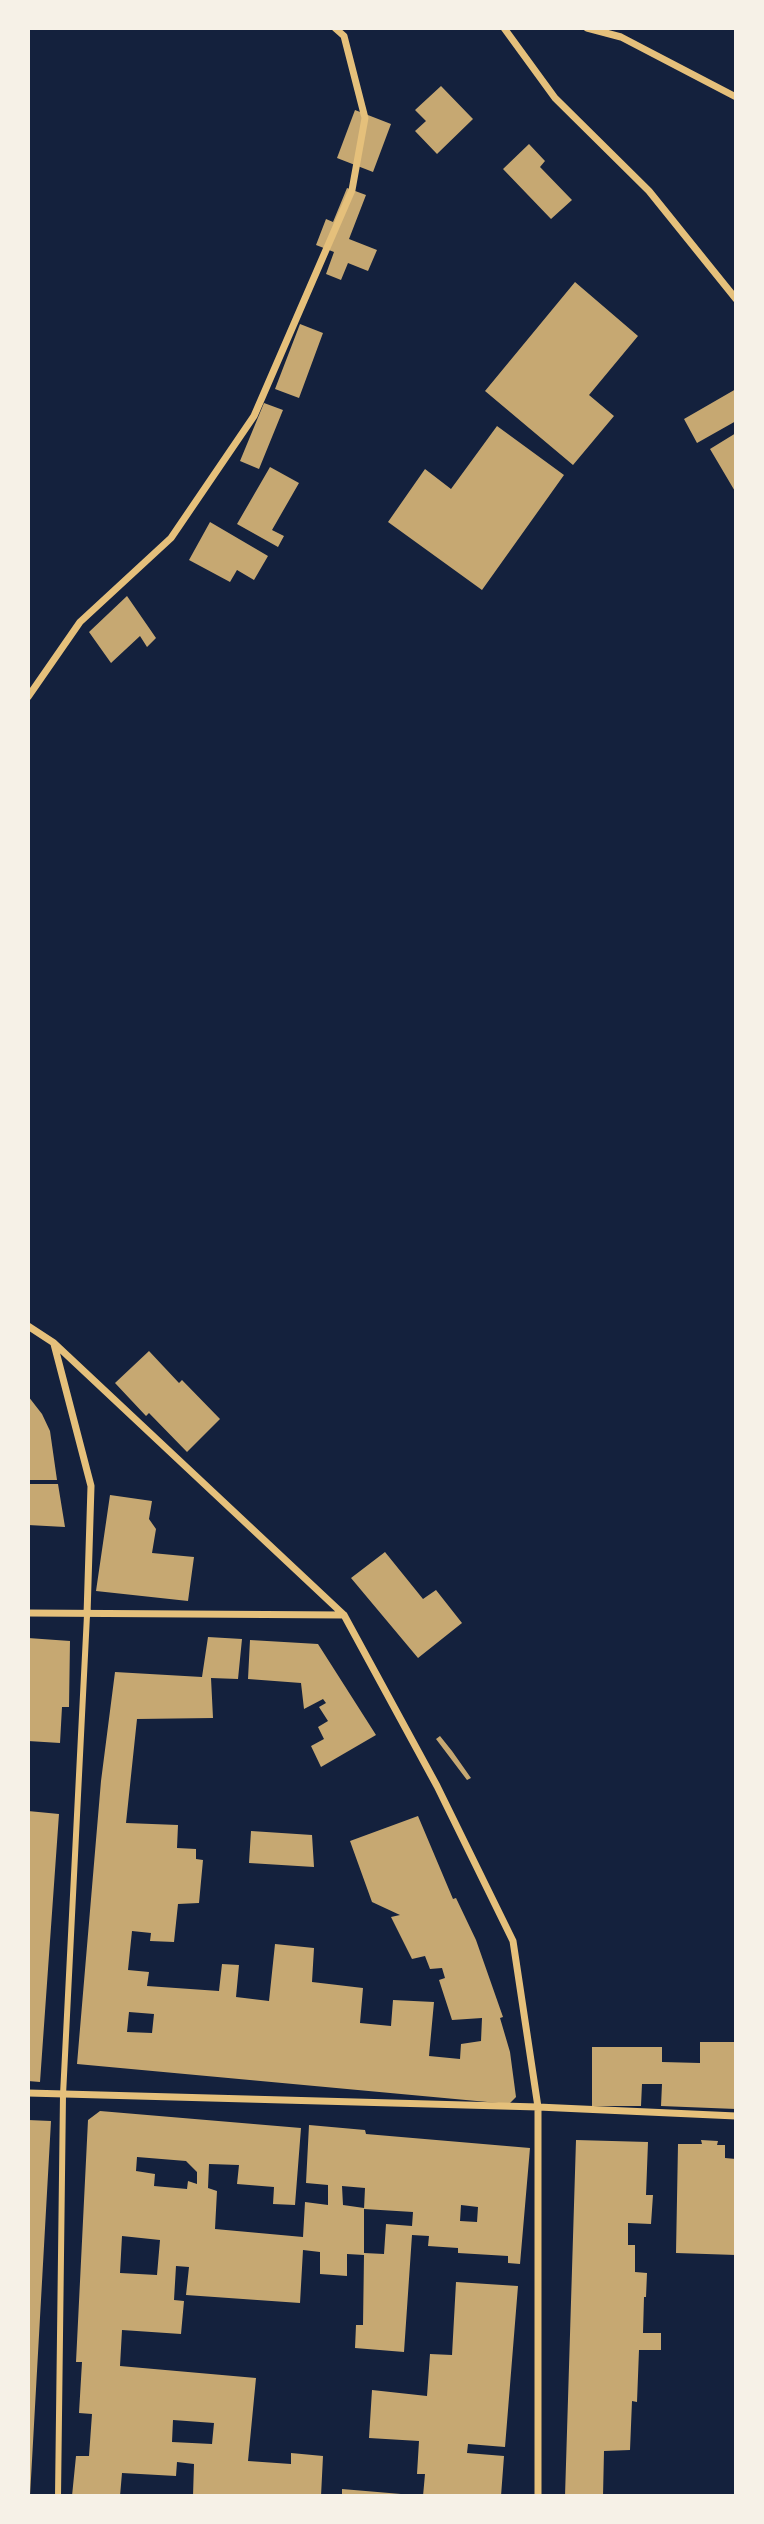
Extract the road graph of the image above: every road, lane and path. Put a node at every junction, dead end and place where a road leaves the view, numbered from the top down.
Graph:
1 (335, 28) edge
2 (504, 28) edge
3 (587, 28) edge
4 (736, 97) edge
5 (736, 299) edge
6 (28, 697) edge
7 (28, 1326) edge
8 (54, 1343) junction
9 (28, 1613) edge
10 (87, 1615) junction
11 (344, 1615) junction
12 (28, 2093) edge
13 (63, 2095) junction
14 (538, 2107) junction
15 (736, 2116) edge
16 (58, 2496) edge
17 (538, 2496) edge

1 - 6 street
2 - 5 street
3 - 4 street
7 - 8 street
8 - 10 street
8 - 11 street
9 - 10 street
10 - 11 street
10 - 13 street
11 - 14 street
12 - 13 street
13 - 14 street
13 - 16 street
14 - 15 street
14 - 17 street

